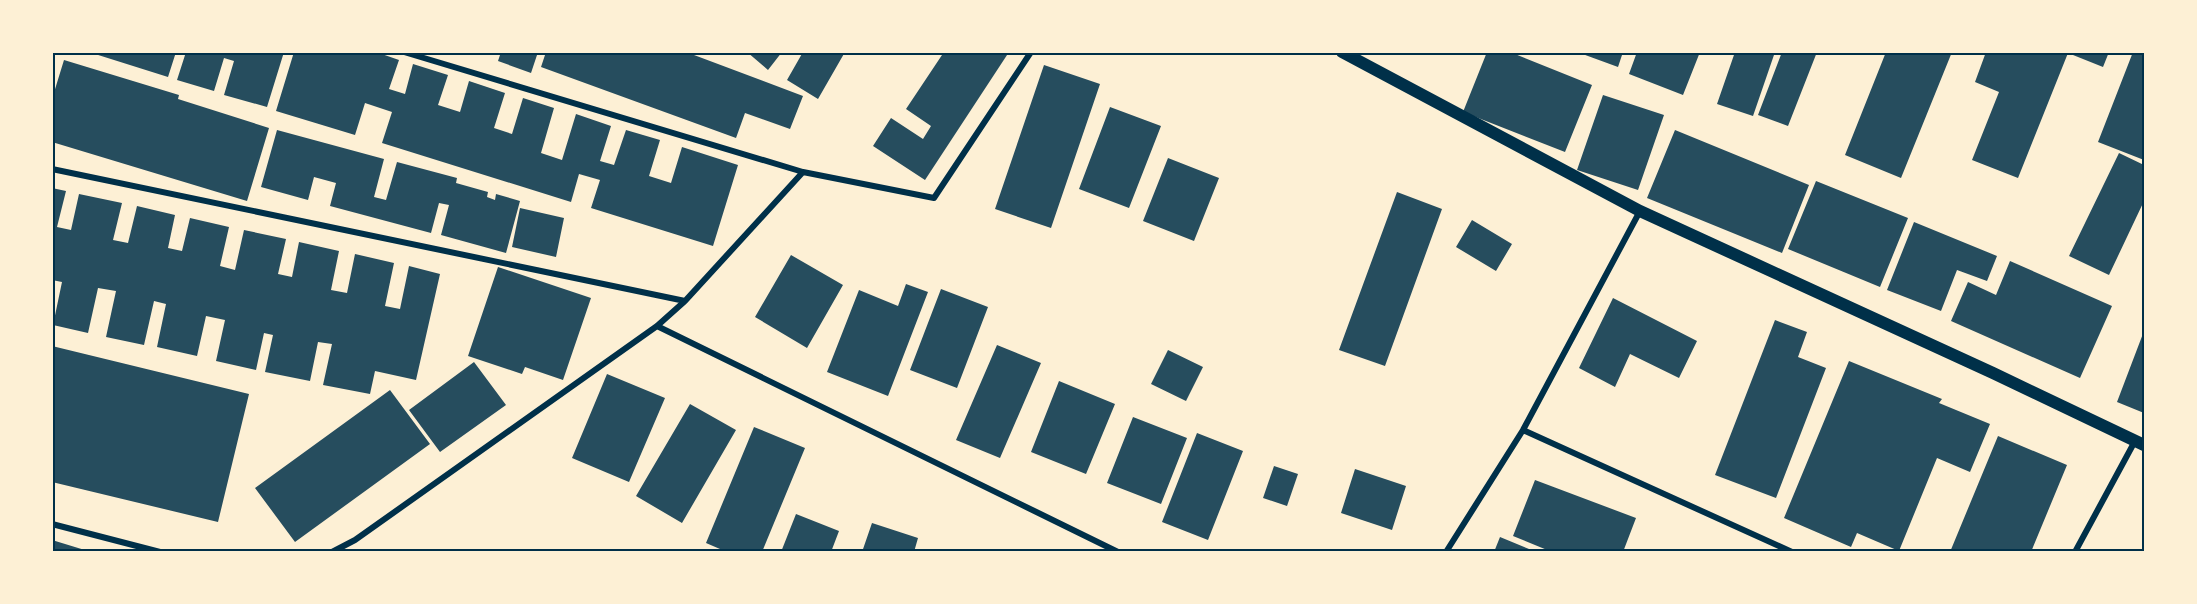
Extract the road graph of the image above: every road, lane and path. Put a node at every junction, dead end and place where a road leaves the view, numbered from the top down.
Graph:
1 (404, 52) edge
2 (1031, 52) edge
3 (1342, 52) edge
4 (52, 169) edge
5 (804, 172) junction
6 (1640, 211) junction
7 (685, 301) junction
8 (657, 326) junction
9 (1523, 430) junction
10 (2140, 443) edge
11 (52, 525) edge
12 (160, 552) edge
13 (332, 552) edge
14 (1118, 552) edge
15 (1446, 552) edge
16 (1792, 552) edge
17 (2075, 552) edge

1 - 5 street
2 - 5 street
3 - 6 main road
4 - 7 street
5 - 7 street
6 - 9 street
6 - 10 main road
7 - 8 street
8 - 13 street
8 - 14 street
9 - 15 street
9 - 16 street
10 - 17 street
11 - 12 street

